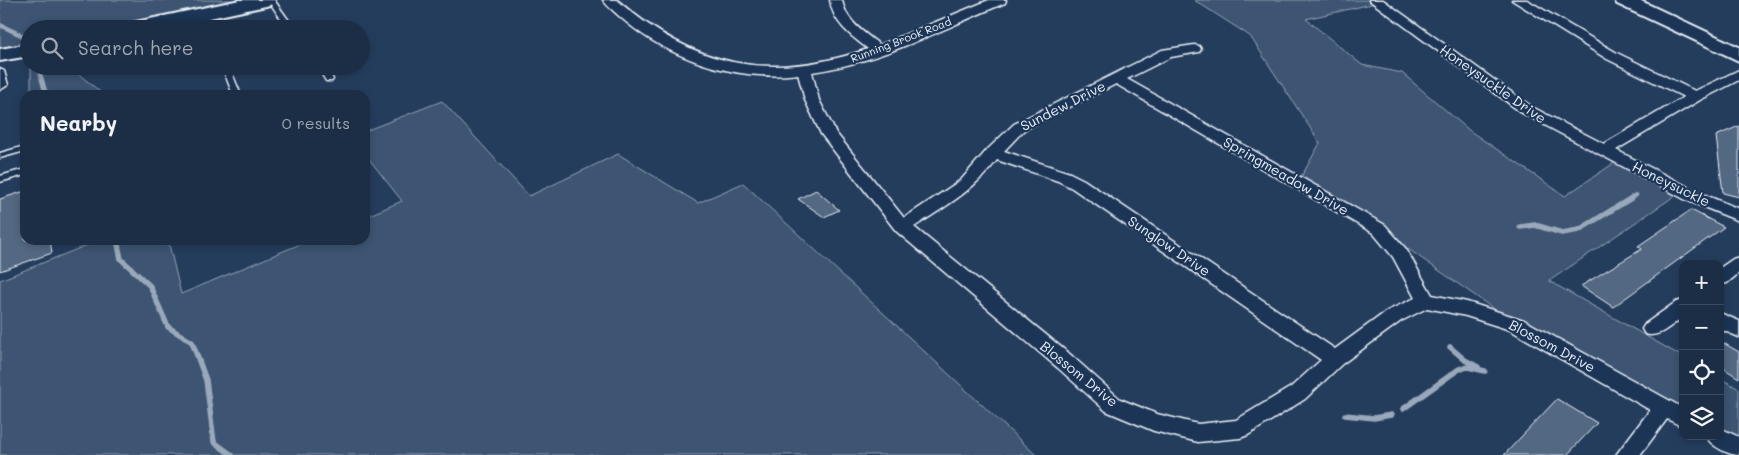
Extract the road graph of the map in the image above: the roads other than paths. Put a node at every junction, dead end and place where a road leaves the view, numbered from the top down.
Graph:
1 (266, 0) edge
2 (271, 0) edge
3 (609, 0) edge
4 (836, 0) edge
5 (1000, 0) edge
6 (1375, 0) edge
7 (1518, 0) edge
8 (1624, 0) edge
9 (209, 20) edge
10 (285, 20) edge
11 (1194, 49) dead end
12 (878, 50) junction
13 (20, 51) edge
14 (1739, 55) edge
15 (0, 56) edge
16 (804, 69) junction
17 (0, 71) edge
18 (1739, 74) edge
19 (229, 75) edge
20 (326, 75) edge
21 (329, 79) dead end
22 (1117, 79) junction
23 (0, 88) edge
24 (235, 90) edge
25 (1695, 97) junction
26 (20, 150) edge
27 (1605, 150) junction
28 (993, 153) junction
29 (0, 156) edge
30 (20, 173) edge
31 (0, 179) edge
32 (1739, 215) edge
33 (902, 227) junction
34 (1739, 263) edge
35 (1724, 275) edge
36 (1426, 301) junction
37 (1679, 310) edge
38 (1724, 322) edge
39 (1652, 329) dead end
40 (1739, 330) edge
41 (1335, 359) junction
42 (1664, 408) junction
43 (1679, 416) edge
44 (1724, 440) edge
45 (1739, 448) edge
46 (1627, 455) edge

1 - 9 street
2 - 10 lane
3 - 16 street, Running Brook Road
4 - 12 street
5 - 12 street, Running Brook Road
6 - 27 street, Honeysuckle Drive
7 - 25 street
8 - 14 street
11 - 22 street, Sundew Drive
12 - 16 street, Running Brook Road
13 - 15 street
16 - 33 street, Blossom Drive
17 - 23 lane
18 - 25 street
19 - 24 lane
20 - 21 lane
22 - 28 street, Sundew Drive
22 - 36 street, Springmeadow Drive
25 - 27 street
26 - 29 lane
27 - 32 street, Honeysuckle
28 - 33 street, Sundew Drive
28 - 41 street, Sunglow Drive
30 - 31 lane
33 - 41 street, Blossom Drive
34 - 35 street
36 - 41 street, Blossom Drive
36 - 42 street, Blossom Drive
37 - 39 street
38 - 40 street
42 - 43 street, Blossom Drive
42 - 46 street
44 - 45 street

